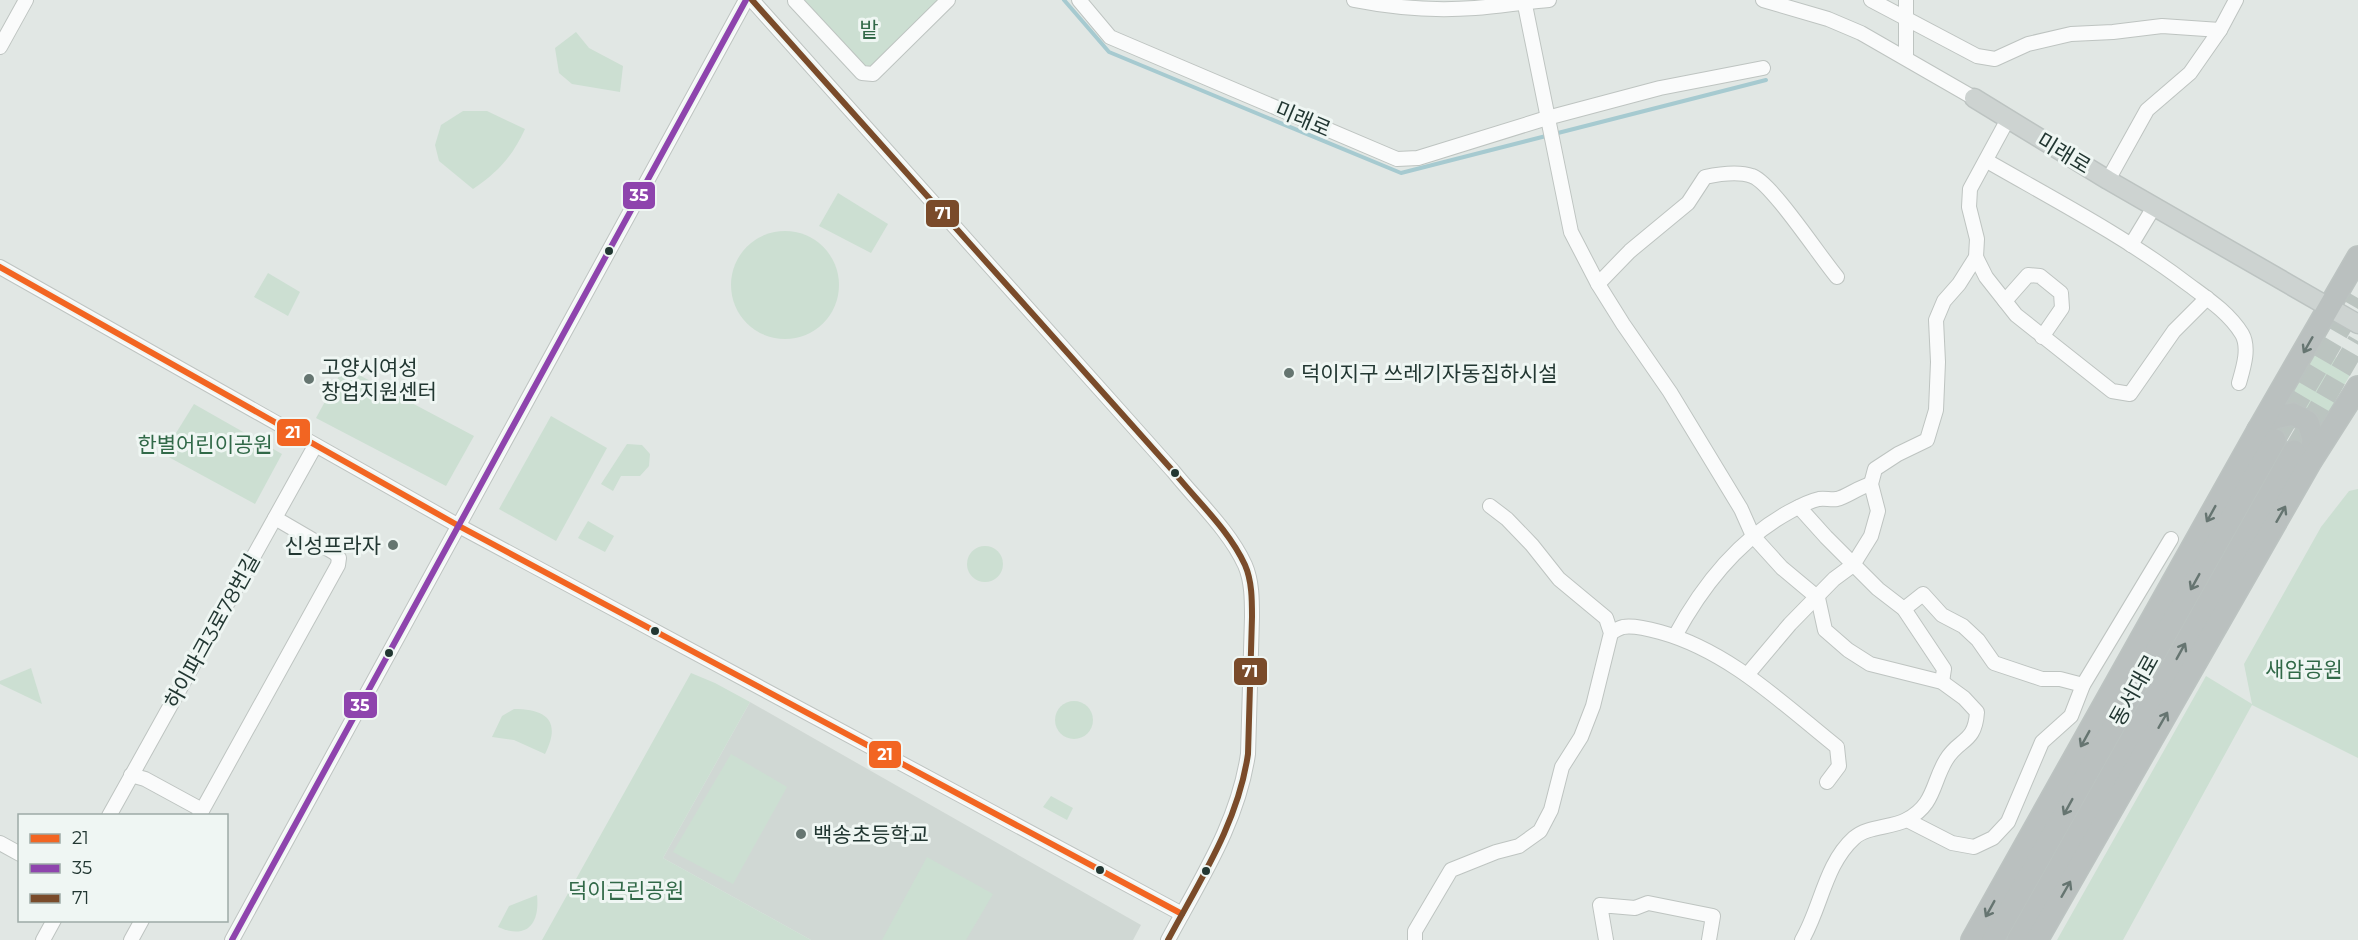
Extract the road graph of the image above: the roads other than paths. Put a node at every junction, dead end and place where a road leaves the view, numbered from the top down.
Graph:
1 (26, 0) edge
2 (746, 0) edge
3 (752, 0) edge
4 (948, 0) edge
5 (1079, 0) edge
6 (1354, 0) edge
7 (1549, 0) edge
8 (1763, 0) edge
9 (1871, 0) edge
10 (1906, 0) edge
11 (2236, 0) edge
12 (1524, 1) edge
13 (795, 2) dead end
14 (1905, 17) junction
15 (2220, 30) junction
16 (0, 47) edge
17 (1906, 58) junction
18 (1763, 68) dead end
19 (1974, 98) joint
20 (2008, 119) junction
21 (1548, 123) junction
22 (1987, 161) junction
23 (2108, 180) junction
24 (2154, 207) junction
25 (2131, 245) junction
26 (1976, 257) junction
27 (2358, 257) edge
28 (0, 267) edge
29 (1837, 277) dead end
30 (1598, 284) junction
31 (2207, 298) junction
32 (2006, 301) junction
33 (2330, 308) junction
34 (2358, 324) edge
35 (2042, 337) junction
36 (2239, 383) dead end
37 (2358, 387) edge
38 (2267, 435) junction
39 (315, 446) junction
40 (2303, 456) junction
41 (1871, 484) junction
42 (1490, 506) dead end
43 (1799, 507) junction
44 (275, 518) junction
45 (459, 526) junction
46 (1753, 536) junction
47 (2171, 539) dead end
48 (1853, 565) junction
49 (1818, 598) junction
50 (1905, 609) junction
51 (1611, 633) junction
52 (1675, 636) junction
53 (1747, 675) junction
54 (1942, 682) junction
55 (2083, 685) junction
56 (131, 775) junction
57 (1827, 782) dead end
58 (201, 813) edge
59 (110, 814) edge
60 (1907, 820) junction
61 (1, 847) edge
62 (18, 853) edge
63 (1182, 914) junction
64 (53, 922) edge
65 (141, 922) edge
66 (43, 940) edge
67 (131, 940) edge
68 (232, 940) edge
69 (1168, 940) edge
70 (1415, 940) edge
71 (1606, 940) edge
72 (1709, 940) edge
73 (1802, 940) edge
74 (1972, 940) edge
75 (1993, 940) edge
76 (2018, 940) edge
77 (2037, 940) edge

1 - 16 street
2 - 45 street
3 - 63 street
4 - 13 street
5 - 21 street, 미래로
6 - 12 street
7 - 12 street
8 - 17 street, 미래로
9 - 14 street
10 - 14 street
11 - 15 street
12 - 21 street
14 - 15 street
14 - 17 street
15 - 23 street
17 - 19 street, 미래로
18 - 21 street, 미래로
19 - 20 main road, 미래로
20 - 22 street
20 - 23 main road, 미래로
21 - 30 street
22 - 25 street
22 - 26 street
23 - 24 main road, 미래로
24 - 25 street
24 - 33 main road, 미래로
25 - 31 street
26 - 32 street
26 - 41 street
27 - 33 highway
28 - 39 street
29 - 30 street
30 - 46 street
31 - 35 street
31 - 36 street
32 - 35 street
32 - 35 street
33 - 34 main road, 미래로
33 -> 38 highway
37 - 40 highway
38 - 40 highway
38 -> 74 highway
38 -> 75 highway, 동서대로
39 - 44 street, 하이파크3로78번길
39 - 45 street
76 -> 40 highway, 동서대로
77 -> 40 highway
41 - 43 street
41 - 48 street
42 - 51 street
43 - 46 street
43 - 48 street
44 - 56 street, 하이파크3로78번길
44 - 58 street
45 - 63 street
45 - 68 street
46 - 49 street
46 - 52 street
47 - 55 street
48 - 49 street
48 - 50 street
49 - 53 street
49 - 54 street
50 - 54 street
50 - 55 street
51 - 52 street
51 - 70 street
52 - 53 street
53 - 57 street
54 - 60 street
55 - 60 street
56 - 58 street
56 - 59 street, 하이파크3로78번길
60 - 73 street
61 - 62 street
63 - 69 street
64 - 66 street
65 - 67 street
71 - 72 street

